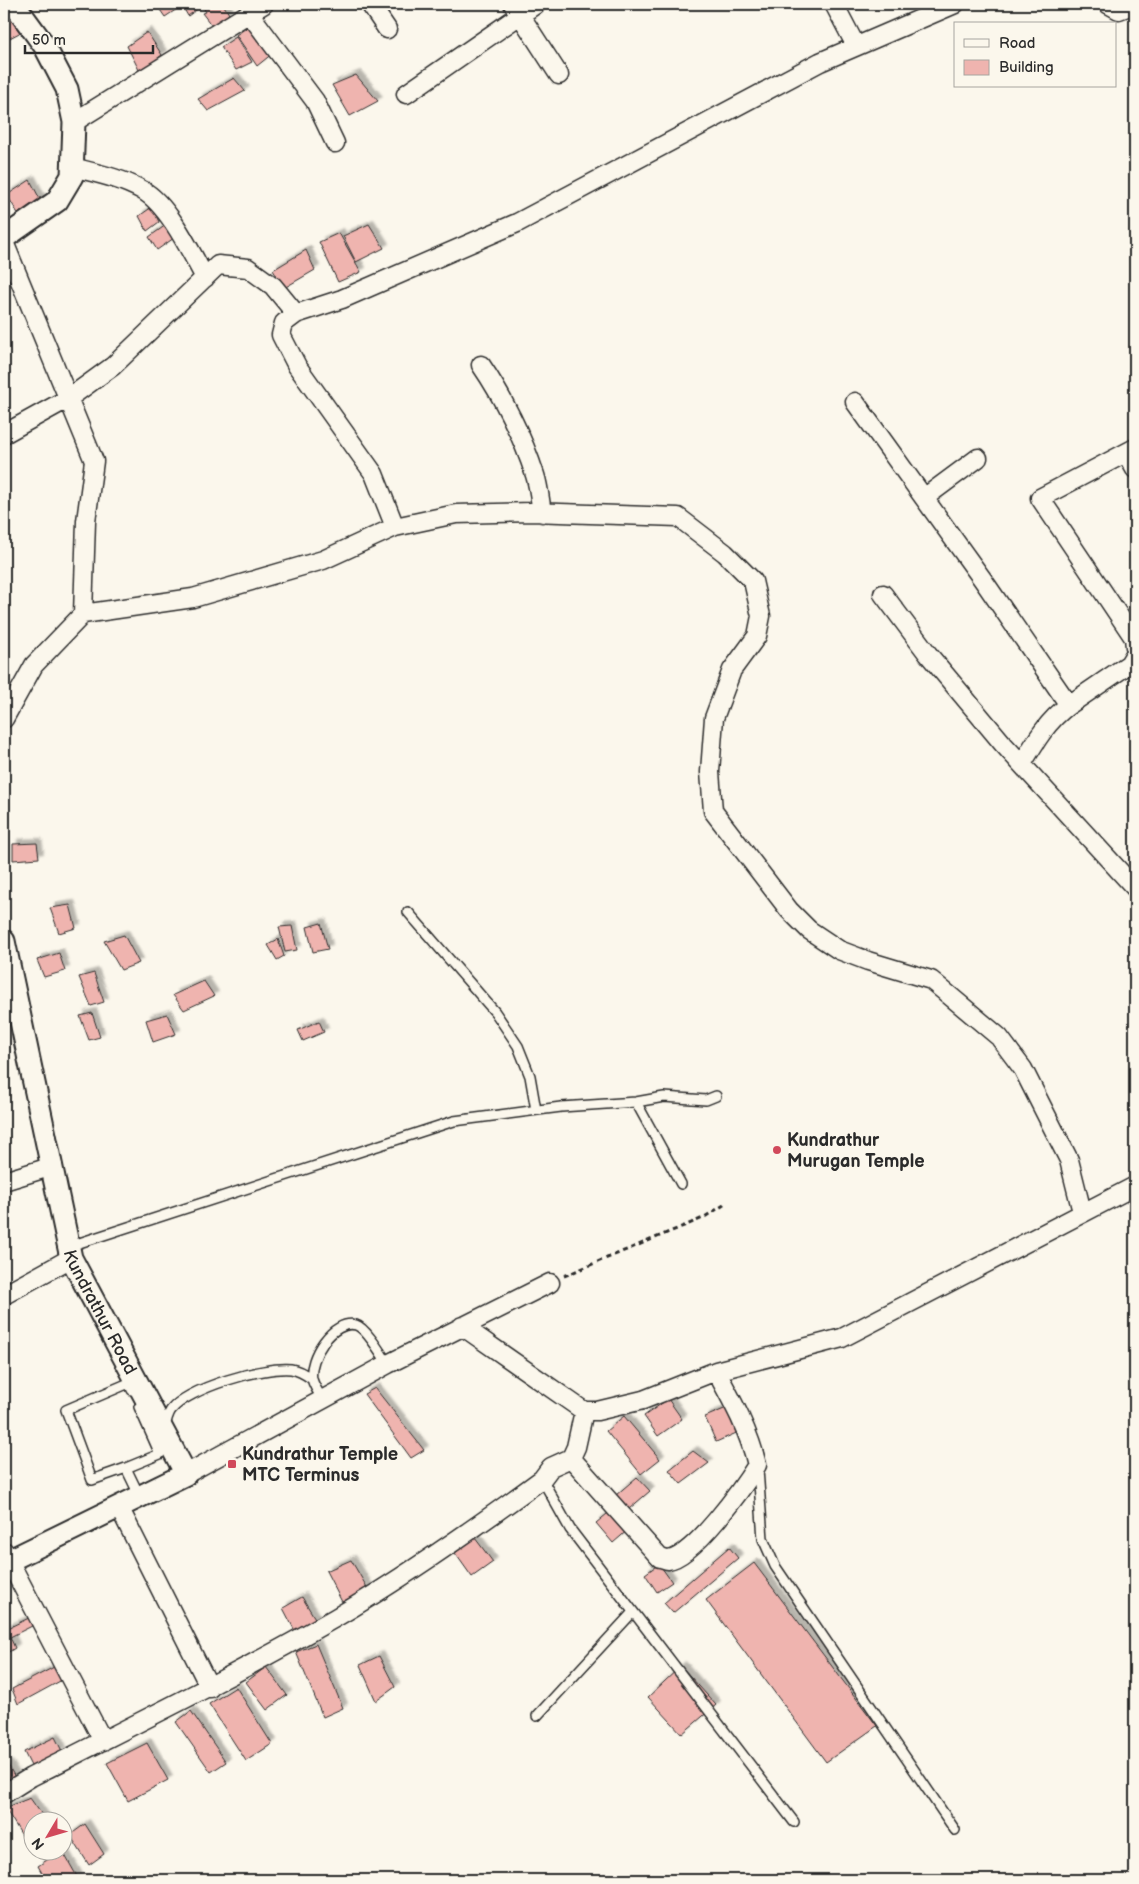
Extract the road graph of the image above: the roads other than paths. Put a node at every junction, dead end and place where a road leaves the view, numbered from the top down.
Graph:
1 (14, 4) edge
2 (370, 4) edge
3 (536, 4) edge
4 (834, 4) edge
5 (955, 4) edge
6 (1108, 4) edge
7 (1131, 5) edge
8 (256, 8) edge
9 (517, 10) edge
10 (387, 29) dead end
11 (856, 46) junction
12 (559, 75) dead end
13 (406, 94) dead end
14 (74, 122) junction
15 (335, 143) dead end
16 (72, 167) junction
17 (4, 240) edge
18 (205, 278) junction
19 (296, 314) junction
20 (481, 365) dead end
21 (69, 398) junction
22 (855, 402) dead end
23 (4, 434) edge
24 (1131, 450) edge
25 (978, 458) dead end
26 (1135, 469) edge
27 (924, 498) junction
28 (542, 513) junction
29 (395, 527) junction
30 (882, 594) dead end
31 (83, 614) junction
32 (1135, 647) edge
33 (1135, 654) edge
34 (1069, 705) junction
35 (4, 719) edge
36 (1022, 764) junction
37 (1135, 888) edge
38 (408, 912) dead end
39 (4, 941) edge
40 (716, 1096) dead end
41 (636, 1102) junction
42 (536, 1110) junction
43 (53, 1166) junction
44 (4, 1181) edge
45 (681, 1184) dead end
46 (1135, 1186) edge
47 (1082, 1212) junction
48 (70, 1252) junction
49 (550, 1283) road end
50 (4, 1295) edge
51 (462, 1326) junction
52 (388, 1364) junction
53 (716, 1371) junction
54 (312, 1379) junction
55 (322, 1400) junction
56 (584, 1411) junction
57 (165, 1434) junction
58 (571, 1458) junction
59 (757, 1465) junction
60 (126, 1468) junction
61 (186, 1474) junction
62 (542, 1479) junction
63 (140, 1497) junction
64 (120, 1507) junction
65 (5, 1558) edge
66 (633, 1612) junction
67 (210, 1688) junction
68 (537, 1716) dead end
69 (102, 1741) junction
70 (4, 1794) edge
71 (794, 1822) dead end
72 (955, 1830) dead end

1 - 14 street
2 - 10 street
3 - 9 street
4 - 11 street
5 - 11 street
6 - 7 street
8 - 14 street
8 - 15 street
9 - 12 street
9 - 13 street
11 - 19 street
14 - 16 street
16 - 17 street
16 - 18 street
17 - 21 street
18 - 19 street
18 - 21 street
19 - 29 street
20 - 28 street
21 - 23 street
21 - 31 street
22 - 27 street
24 - 26 street
24 - 32 street
25 - 27 street
27 - 34 street
28 - 29 street
28 - 47 street
29 - 31 street
30 - 36 street
31 - 35 street
33 - 34 street
34 - 36 street
36 - 37 street
38 - 42 lane
39 - 43 street, Kundrathur Road
40 - 41 lane
41 - 42 lane
41 - 45 lane
42 - 48 lane
43 - 44 street
43 - 48 street, Kundrathur Road
46 - 47 street
47 - 53 street
48 - 50 street
48 - 57 street, Kundrathur Road
49 - 51 street
51 - 52 street
51 - 56 street
52 - 54 lane
52 - 55 street
53 - 56 street
53 - 59 street
54 - 55 lane
54 - 57 lane
55 - 61 street
56 - 58 street
57 - 61 street, Kundrathur Road
58 - 59 street
58 - 62 street
59 - 72 lane
60 - 60 lane
60 - 63 lane
61 - 63 street
62 - 66 lane
62 - 67 street
63 - 64 street
64 - 65 street
64 - 67 street
65 - 69 street
66 - 68 lane
66 - 71 lane
67 - 69 street
69 - 70 street

